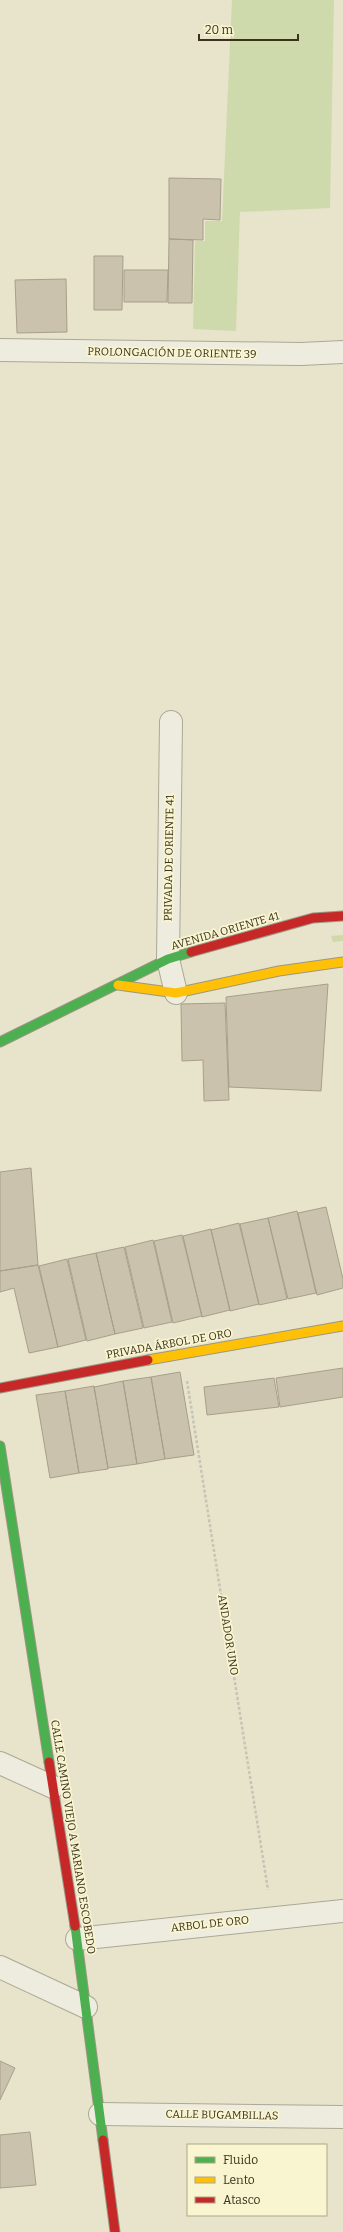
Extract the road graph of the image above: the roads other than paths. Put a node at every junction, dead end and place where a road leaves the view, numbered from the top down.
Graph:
1 (0, 350) edge
2 (343, 352) edge
3 (171, 722) dead end
4 (343, 916) edge
5 (168, 959) junction
6 (343, 962) edge
7 (118, 985) junction
8 (176, 993) junction
9 (0, 1042) edge
10 (343, 1326) edge
11 (0, 1388) edge
12 (0, 1446) edge
13 (4, 1498) edge
14 (0, 1763) edge
15 (53, 1787) junction
16 (343, 1911) edge
17 (76, 1939) junction
18 (0, 1967) edge
19 (86, 2007) junction
20 (100, 2114) junction
21 (343, 2117) edge
22 (116, 2232) edge

1 - 2 street, PROLONGACIÓN DE ORIENTE 39
3 - 5 street, PRIVADA DE ORIENTE 41
4 - 5 street, AVENIDA ORIENTE 41
5 - 7 street, AVENIDA ORIENTE 41
5 - 8 street, PRIVADA DE ORIENTE 41
6 - 8 street
7 - 8 street
7 - 9 street, AVENIDA ORIENTE 41
10 - 11 street, PRIVADA ÁRBOL DE ORO
12 - 13 street, CALLE CAMINO VIEJO A MARIANO ESCOBEDO
13 - 15 street, CALLE CAMINO VIEJO A MARIANO ESCOBEDO
14 - 15 street
15 - 17 street, CALLE CAMINO VIEJO A MARIANO ESCOBEDO
16 - 17 street, ARBOL DE ORO
17 - 19 street, CALLE CAMINO VIEJO A MARIANO ESCOBEDO
18 - 19 street
19 - 20 street, CALLE CAMINO VIEJO A MARIANO ESCOBEDO
20 - 21 street, CALLE BUGAMBILLAS
20 - 22 street, CALLE CAMINO VIEJO A MARIANO ESCOBEDO

